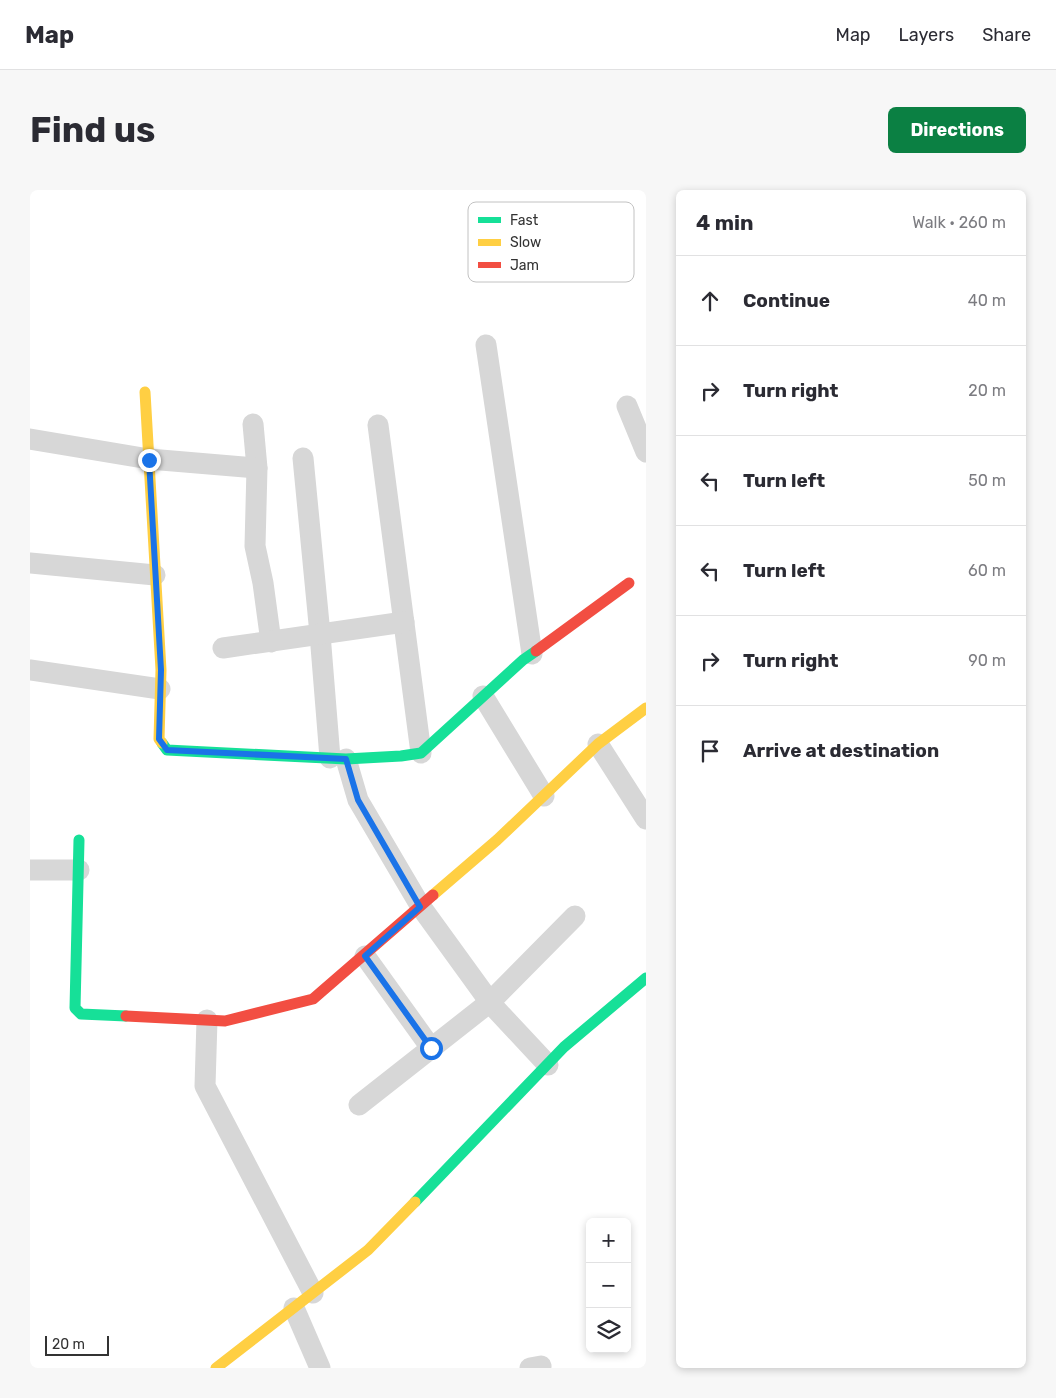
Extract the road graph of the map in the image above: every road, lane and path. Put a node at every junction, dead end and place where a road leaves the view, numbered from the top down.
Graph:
1 (486, 345) dead end
2 (145, 392) dead end
3 (627, 406) dead end
4 (253, 424) dead end
5 (378, 426) dead end
6 (30, 439) edge
7 (646, 452) edge
8 (303, 458) dead end
9 (149, 460) junction
10 (257, 468) junction
11 (30, 563) edge
12 (155, 575) junction
13 (629, 583) dead end
14 (404, 622) junction
15 (320, 634) junction
16 (271, 642) junction
17 (224, 648) dead end
18 (532, 654) junction
19 (30, 670) edge
20 (160, 689) junction
21 (483, 696) junction
22 (646, 708) edge
23 (598, 744) junction
24 (421, 753) junction
25 (338, 758) junction
26 (544, 796) junction
27 (646, 819) edge
28 (79, 840) dead end
29 (30, 870) edge
30 (79, 870) junction
31 (420, 907) junction
32 (575, 916) dead end
33 (365, 956) junction
34 (646, 978) edge
35 (490, 1002) junction
36 (207, 1020) junction
37 (431, 1048) junction
38 (548, 1065) junction
39 (360, 1105) dead end
40 (313, 1293) junction
41 (294, 1308) junction
42 (216, 1368) edge
43 (320, 1368) edge

1 - 18 street
2 - 9 street
3 - 7 street
4 - 10 street
5 - 14 street
6 - 9 street
8 - 15 street
9 - 10 street
9 - 12 street
10 - 16 street
11 - 12 street
12 - 20 street
13 - 18 street
14 - 15 street
14 - 24 street
15 - 16 street
15 - 25 street
16 - 17 street
18 - 21 street
19 - 20 street
20 - 25 street
21 - 24 street
21 - 26 street
22 - 23 street
23 - 26 street
23 - 27 street
24 - 25 street
25 - 31 street
26 - 31 street
28 - 30 street
29 - 30 street
30 - 36 street
31 - 33 street
31 - 35 street
32 - 35 street
33 - 36 street
33 - 37 street
34 - 38 street
35 - 37 street
35 - 38 street
36 - 40 street
37 - 39 street
38 - 40 street
40 - 41 street
41 - 42 street
41 - 43 street

